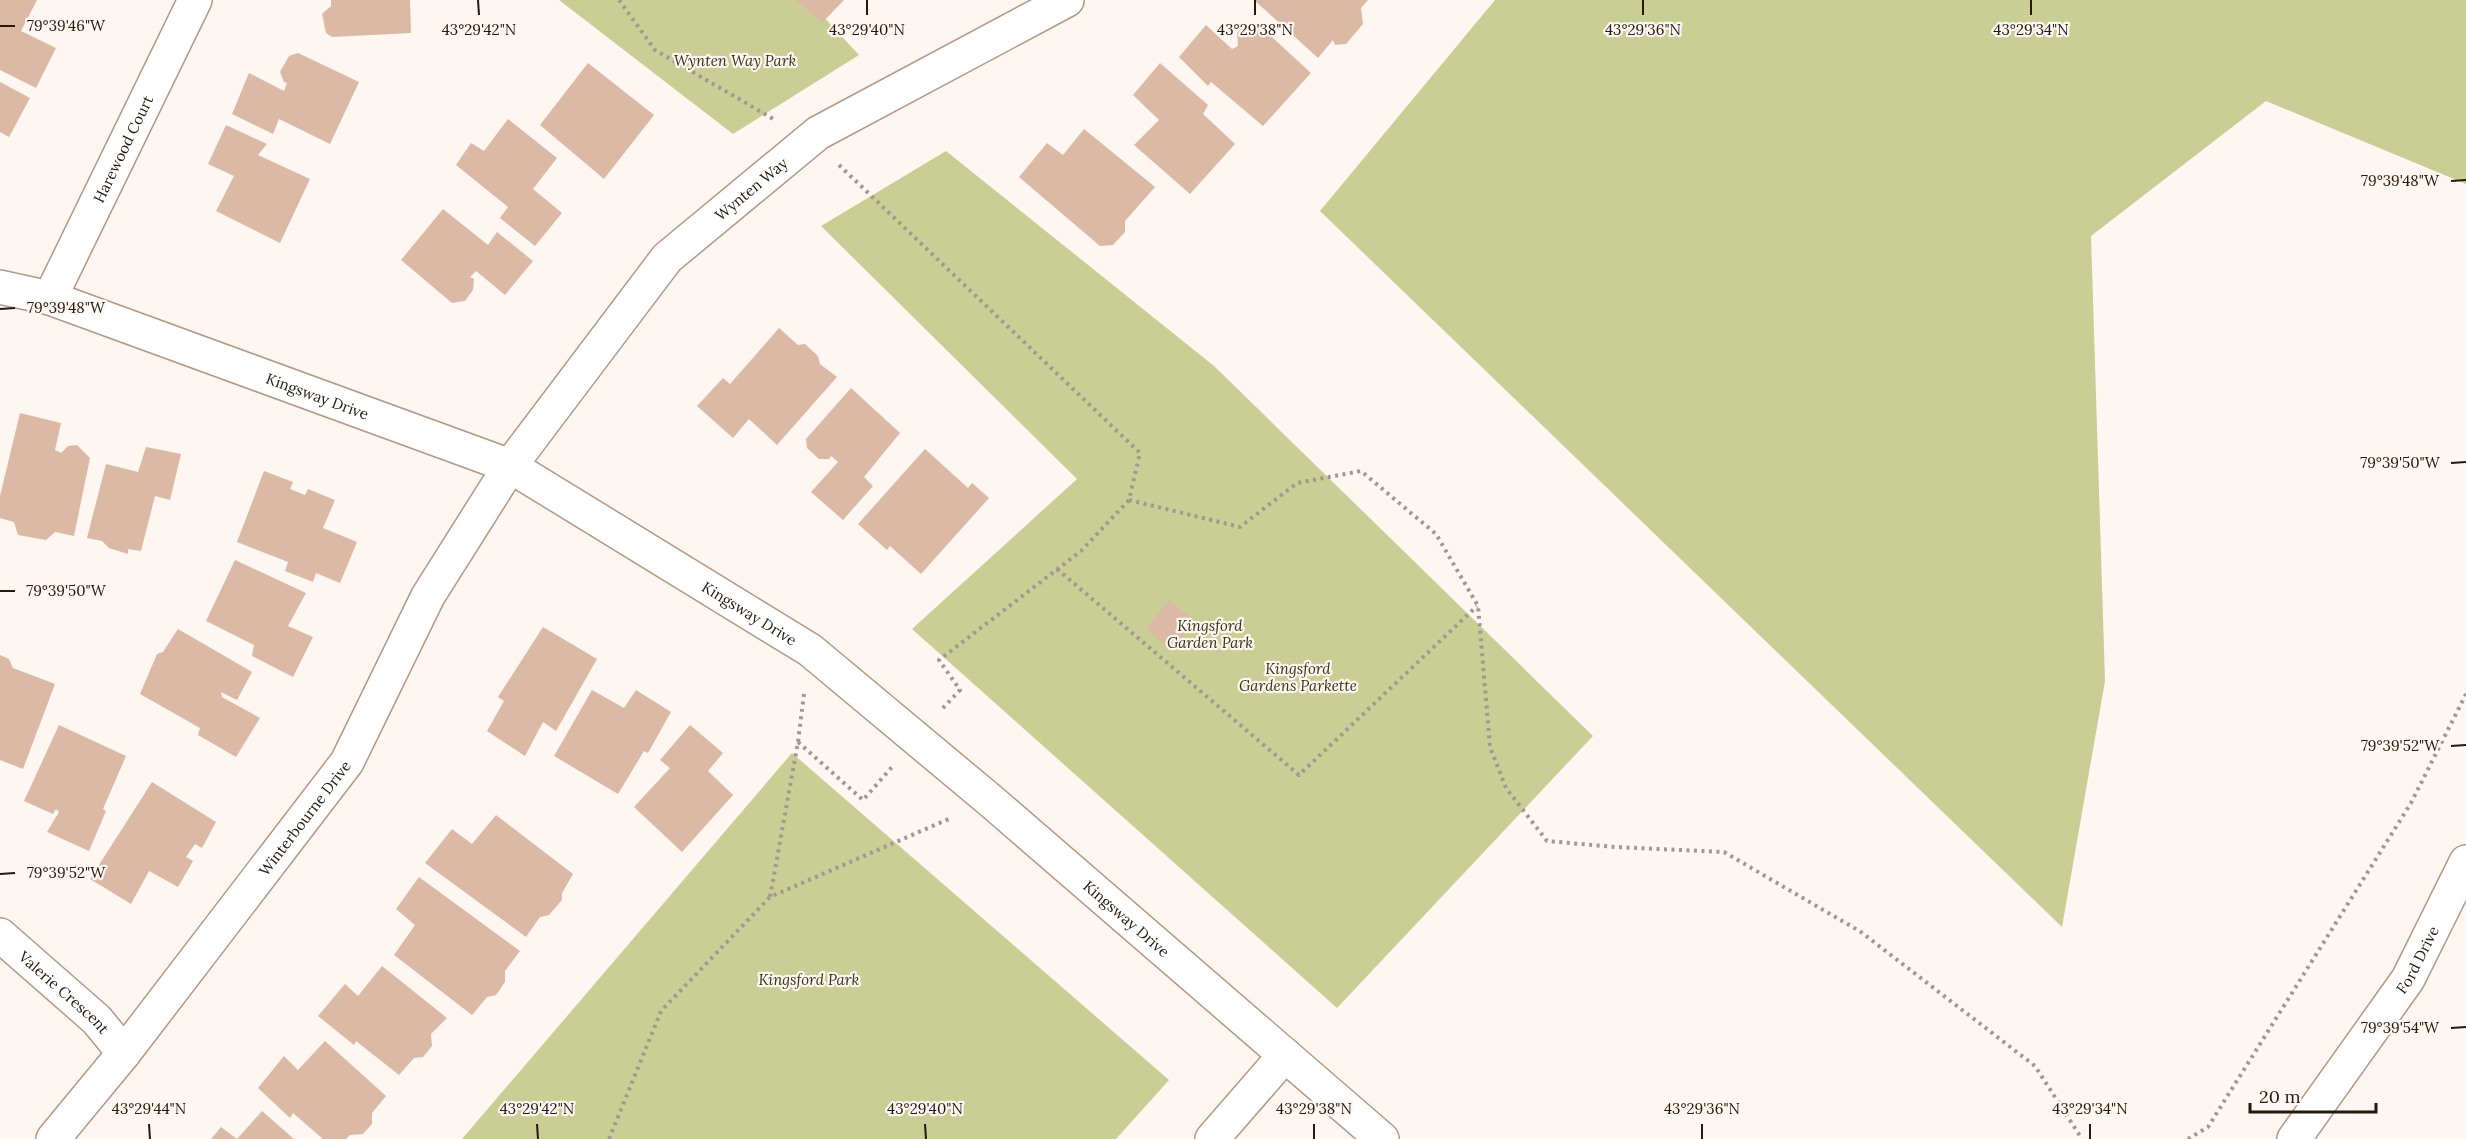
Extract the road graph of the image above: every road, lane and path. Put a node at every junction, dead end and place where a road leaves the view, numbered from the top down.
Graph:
1 (195, 0) edge
2 (620, 0) edge
3 (1067, 0) edge
4 (811, 138) junction
5 (0, 287) edge
6 (50, 298) junction
7 (510, 466) junction
8 (1129, 500) junction
9 (1057, 569) junction
10 (1478, 606) junction
11 (810, 650) junction
12 (2466, 694) edge
13 (915, 739) junction
14 (798, 742) junction
15 (991, 801) junction
16 (2466, 862) edge
17 (770, 897) junction
18 (0, 935) edge
19 (124, 1053) junction
20 (1285, 1054) junction
21 (53, 1139) edge
22 (609, 1139) edge
23 (1212, 1139) edge
24 (1382, 1139) edge
25 (2082, 1139) edge
26 (2188, 1139) edge
27 (2294, 1139) edge

1 - 6 street, Harewood Court
2 - 4 path
3 - 4 street, Wynten Way
4 - 7 street, Wynten Way
4 - 8 path
5 - 6 street, Kingsway Drive
6 - 7 street, Kingsway Drive
7 - 11 street, Kingsway Drive
7 - 19 street, Winterbourne Drive
8 - 9 path
8 - 10 path
9 - 10 path
9 - 13 path
10 - 25 path
11 - 13 street, Kingsway Drive
11 - 14 path
12 - 26 path
13 - 14 path
13 - 15 street, Kingsway Drive
14 - 17 path
15 - 17 path
15 - 20 street, Kingsway Drive
16 - 27 street, Ford Drive
17 - 22 path
18 - 19 street, Valerie Crescent
19 - 21 street, Winterbourne Drive
20 - 23 street
20 - 24 street, Kingsway Drive

